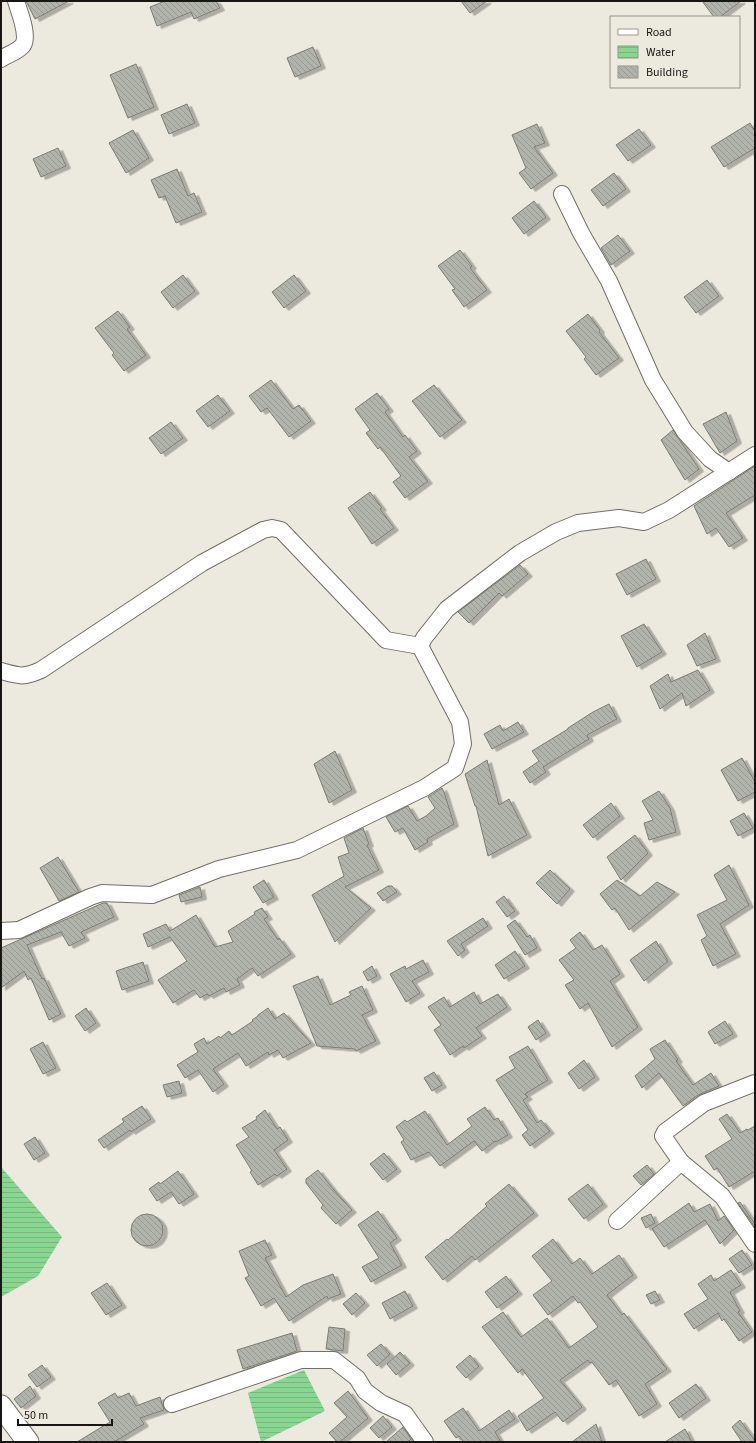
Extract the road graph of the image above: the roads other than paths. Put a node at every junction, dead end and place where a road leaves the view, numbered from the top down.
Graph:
1 (16, 1) edge
2 (1, 59) edge
3 (562, 194) dead end
4 (755, 455) edge
5 (729, 472) junction
6 (420, 646) junction
7 (1, 671) edge
8 (1, 931) edge
9 (755, 1083) edge
10 (682, 1162) junction
11 (617, 1221) dead end
12 (755, 1244) edge
13 (172, 1404) dead end
14 (1, 1406) edge
15 (28, 1442) edge
16 (425, 1442) edge

1 - 2 street
3 - 5 street
4 - 5 street
5 - 6 street
6 - 7 street
6 - 8 street
9 - 10 street
10 - 11 street
10 - 12 street
13 - 16 street
14 - 15 main road

